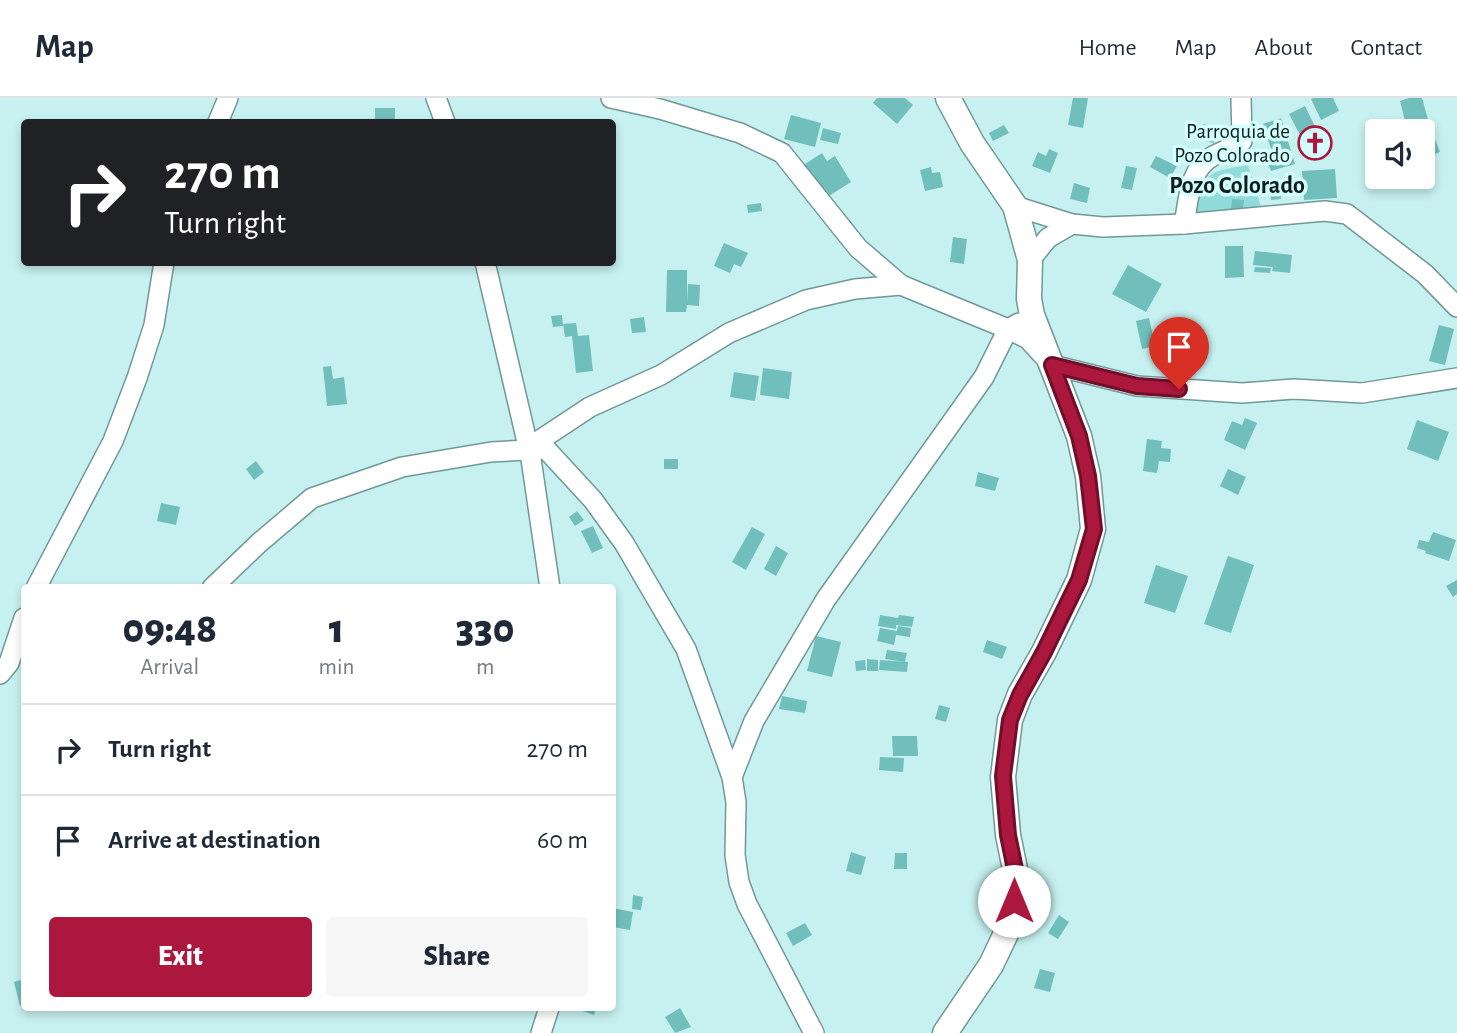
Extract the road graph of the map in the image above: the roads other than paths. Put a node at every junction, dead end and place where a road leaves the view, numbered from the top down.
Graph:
1 (228, 98) edge
2 (436, 98) edge
3 (611, 98) edge
4 (948, 98) edge
5 (1241, 98) edge
6 (219, 119) edge
7 (444, 119) edge
8 (1015, 206) junction
9 (1072, 224) junction
10 (1184, 224) junction
11 (1030, 260) junction
12 (163, 266) edge
13 (486, 266) edge
14 (901, 285) junction
15 (1457, 307) edge
16 (1032, 315) junction
17 (1008, 329) junction
18 (1052, 365) junction
19 (1457, 379) edge
20 (528, 449) junction
21 (38, 584) edge
22 (216, 584) edge
23 (549, 584) edge
24 (21, 629) edge
25 (11, 664) edge
26 (732, 777) junction
27 (548, 1011) edge
28 (541, 1033) edge
29 (814, 1033) edge
30 (945, 1033) edge

1 - 6 street
2 - 7 street
3 - 14 street
4 - 8 main road
5 - 10 street
8 - 9 street
8 - 11 main road
9 - 10 street
9 - 11 street
10 - 15 street
11 - 16 main road
12 - 21 street
13 - 20 street
14 - 17 street
14 - 20 street
16 - 17 street
16 - 18 main road
17 - 18 street
17 - 26 street
18 - 19 street
18 - 30 main road
20 - 22 street
20 - 23 street
20 - 26 street
24 - 25 street
26 - 29 street
27 - 28 street

